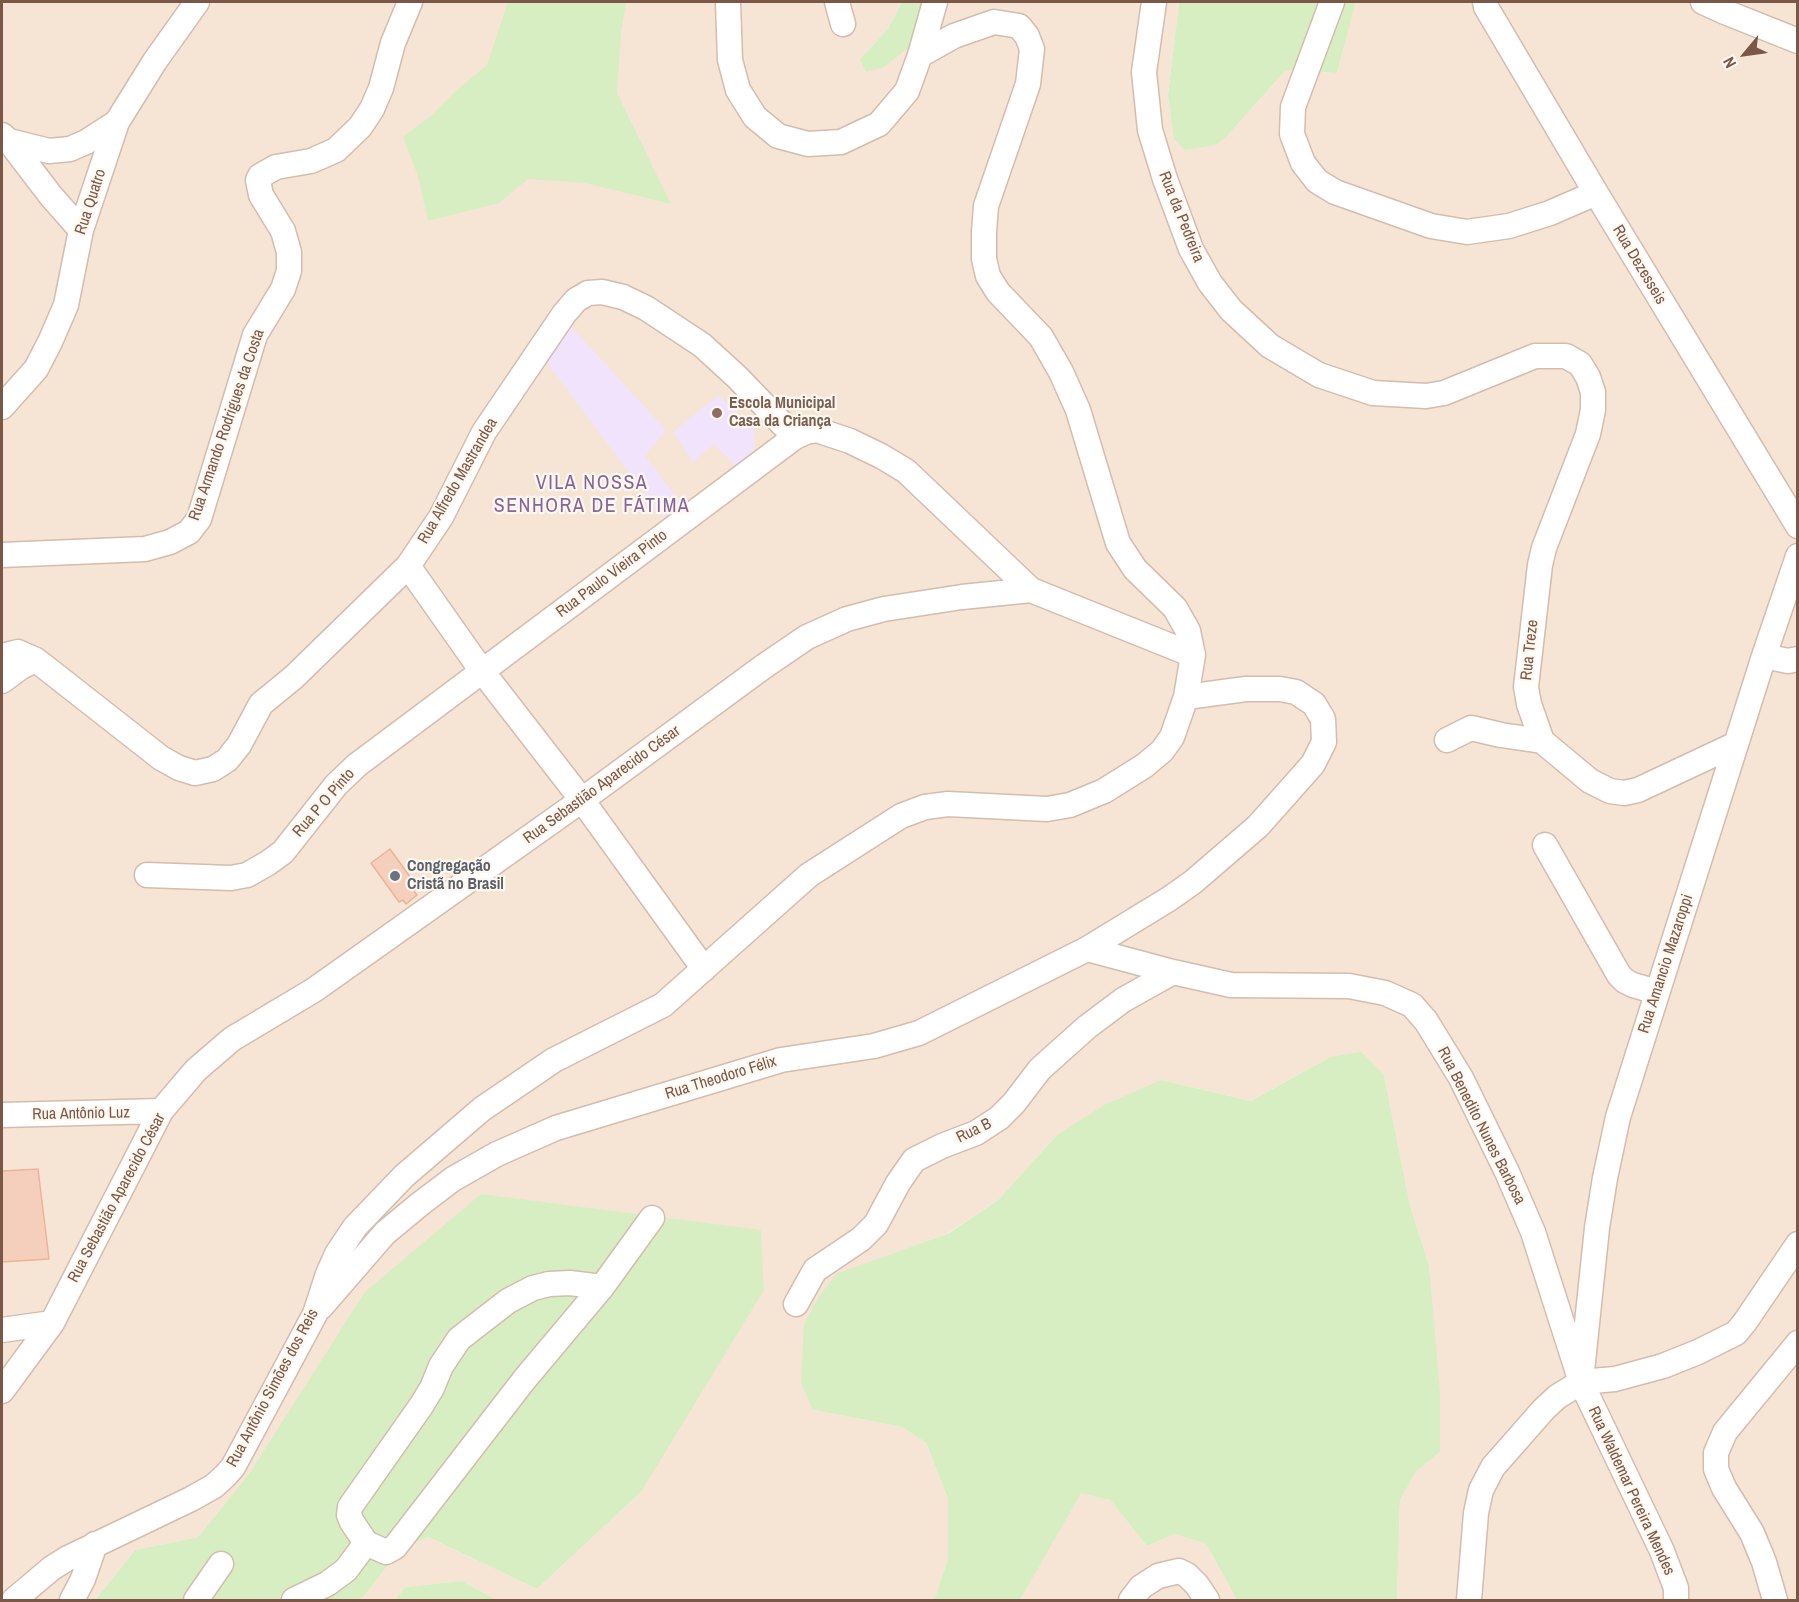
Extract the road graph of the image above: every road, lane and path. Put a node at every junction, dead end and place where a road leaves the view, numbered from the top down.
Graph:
1 (197, 2) edge
2 (410, 2) edge
3 (728, 2) edge
4 (935, 2) edge
5 (1154, 2) edge
6 (1332, 2) edge
7 (1485, 2) edge
8 (1703, 2) edge
9 (1797, 41) edge
10 (920, 55) junction
11 (117, 122) junction
12 (5, 138) edge
13 (1596, 193) junction
14 (81, 230) junction
15 (1566, 356) joint
16 (2, 407) edge
17 (795, 437) junction
18 (1797, 526) edge
19 (2, 555) edge
20 (1797, 556) edge
21 (408, 566) junction
22 (1030, 591) junction
23 (1193, 655) junction
24 (2, 656) edge
25 (1764, 656) junction
26 (1797, 659) edge
27 (36, 660) junction
28 (482, 670) junction
29 (2, 681) edge
30 (1186, 697) junction
31 (1447, 740) dead end
32 (1542, 741) junction
33 (1736, 744) junction
34 (582, 800) junction
35 (1545, 845) dead end
36 (147, 875) dead end
37 (1087, 949) junction
38 (1173, 972) junction
39 (697, 975) junction
40 (1658, 992) junction
41 (161, 1111) junction
42 (2, 1115) edge
43 (651, 1218) dead end
44 (1797, 1244) edge
45 (602, 1287) junction
46 (796, 1304) dead end
47 (315, 1314) junction
48 (51, 1323) junction
49 (2, 1330) edge
50 (1797, 1343) edge
51 (1581, 1382) junction
52 (2, 1391) edge
53 (366, 1543) junction
54 (95, 1544) junction
55 (221, 1564) dead end
56 (14, 1600) edge
57 (72, 1600) edge
58 (196, 1600) edge
59 (294, 1600) edge
60 (1131, 1600) edge
61 (1207, 1600) edge
62 (1469, 1600) edge
63 (1676, 1600) edge
64 (1775, 1600) edge

1 - 11 street, Rua Quatro
2 - 19 street, Rua Armando Rodrigues da Costa
3 - 10 street
4 - 10 street
5 - 15 street, Rua da Pedreira
6 - 13 street
7 - 13 street, Rua Dezesseis
8 - 9 street
10 - 23 street
11 - 12 street
11 - 14 street, Rua Quatro
12 - 14 street
13 - 18 street, Rua Dezesseis
14 - 16 street, Rua Quatro
15 - 32 street, Rua Treze
17 - 21 street, Rua Alfredo Mastrandea
17 - 22 street, Rua Paulo Vieira Pinto
17 - 28 street, Rua Paulo Vieira Pinto
20 - 25 street, Rua Amancio Mazaroppi
21 - 27 street, Rua Alfredo Mastrandea
21 - 28 street
22 - 23 street, Rua Sebastião Aparecido César
22 - 34 street, Rua Sebastião Aparecido César
23 - 30 street
24 - 27 street, Rua Alfredo Mastrandea
25 - 26 street
25 - 33 street, Rua Amancio Mazaroppi
27 - 29 street
28 - 34 street
28 - 36 street, Rua P O Pinto
30 - 37 street
30 - 39 street, Rua Antônio Simões dos Reis
31 - 32 street
32 - 33 street
33 - 40 street, Rua Amancio Mazaroppi
34 - 39 street
34 - 41 street, Rua Sebastião Aparecido César
35 - 40 street
37 - 38 street
37 - 47 street, Rua Theodoro Félix
38 - 46 street, Rua B
38 - 51 street, Rua Benedito Nunes Barbosa
39 - 47 street, Rua Antônio Simões dos Reis
40 - 51 street, Rua Amancio Mazaroppi
41 - 42 street, Rua Antônio Luz
41 - 48 street, Rua Sebastião Aparecido César
43 - 45 street
44 - 51 street
45 - 53 street
45 - 53 street
47 - 54 street, Rua Antônio Simões dos Reis
48 - 49 street
48 - 52 street, Rua Sebastião Aparecido César
50 - 64 street
51 - 62 street
51 - 63 street, Rua Waldemar Pereira Mendes
53 - 59 street
54 - 56 street, Rua Antônio Simões dos Reis
54 - 57 street
55 - 58 street
60 - 61 street

